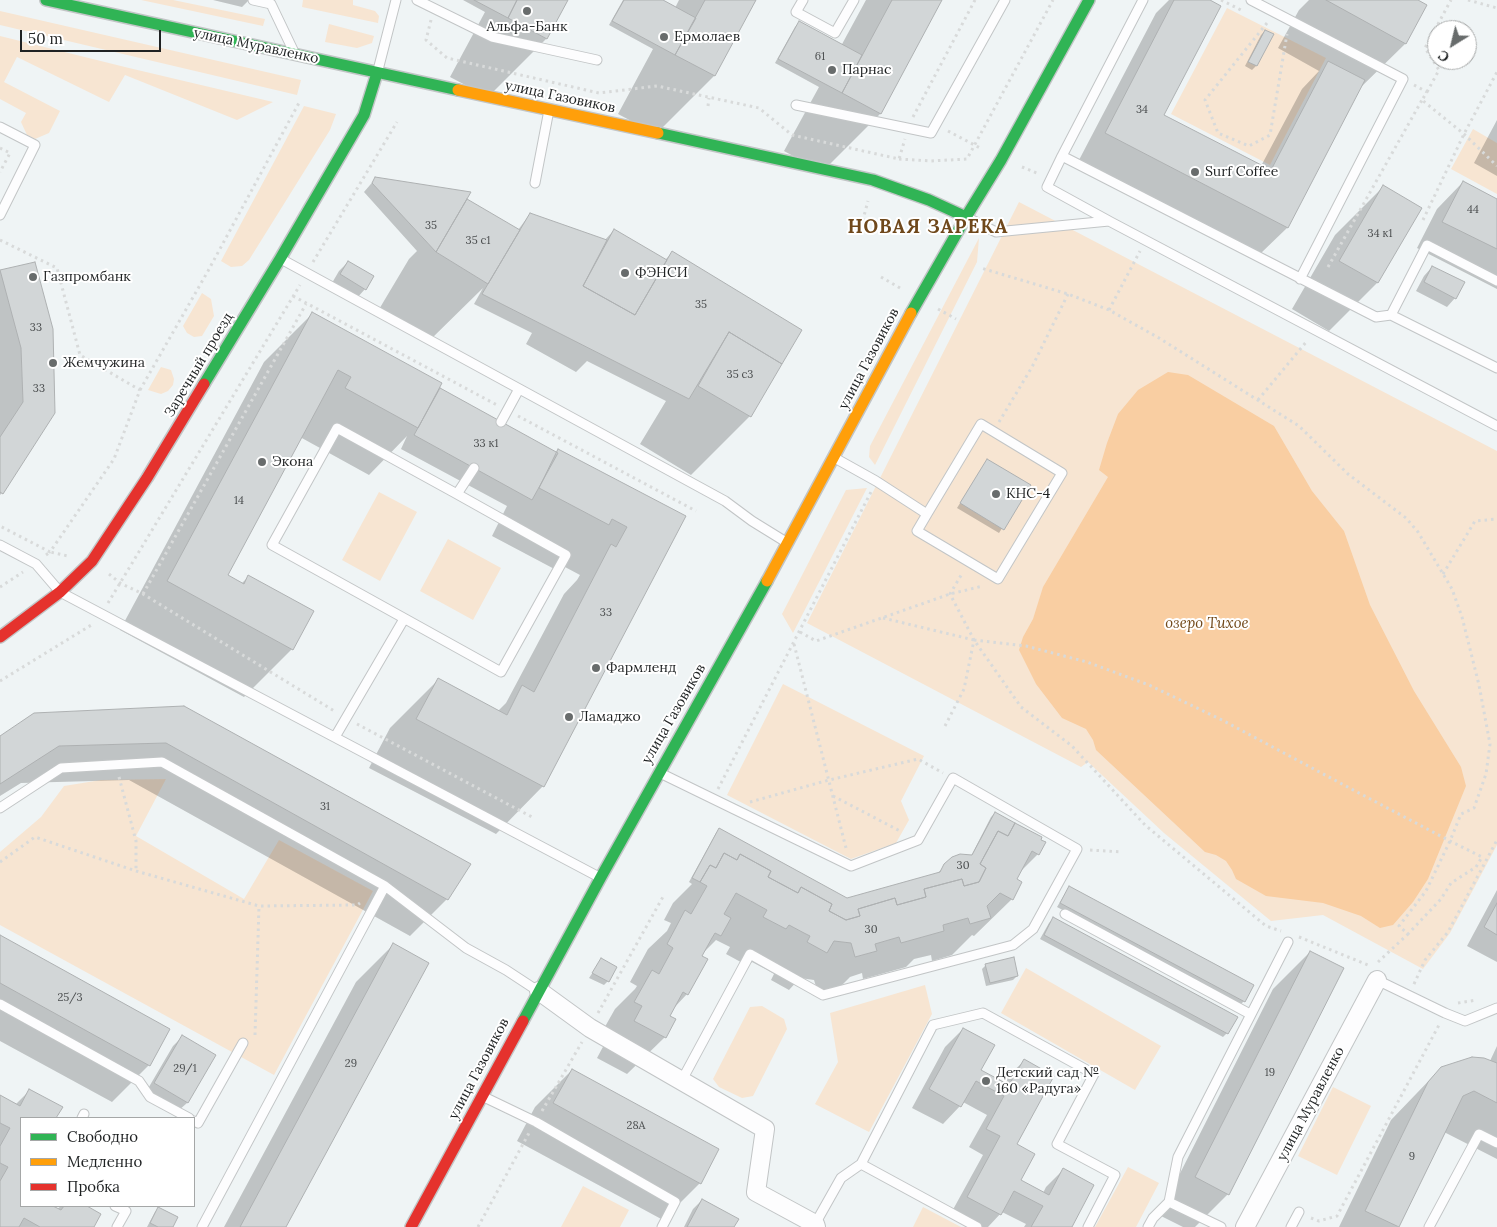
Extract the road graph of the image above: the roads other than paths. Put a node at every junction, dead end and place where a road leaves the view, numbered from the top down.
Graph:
1 (46, 0) edge
2 (253, 0) edge
3 (396, 0) edge
4 (417, 0) edge
5 (803, 0) edge
6 (854, 0) edge
7 (1005, 0) edge
8 (1089, 0) edge
9 (1143, 0) edge
10 (1251, 0) edge
11 (70, 2) edge
12 (296, 55) junction
13 (596, 60) dead end
14 (377, 73) junction
15 (796, 105) dead end
16 (549, 110) junction
17 (0, 127) edge
18 (1062, 156) junction
19 (535, 183) dead end
20 (0, 215) edge
21 (966, 217) junction
22 (1109, 221) junction
23 (280, 259) junction
24 (1300, 279) junction
25 (1497, 281) edge
26 (1391, 315) junction
27 (1497, 368) edge
28 (519, 389) junction
29 (501, 422) dead end
30 (1497, 426) edge
31 (833, 457) junction
32 (474, 468) dead end
33 (458, 494) junction
34 (927, 514) junction
35 (786, 542) junction
36 (0, 545) edge
37 (60, 592) junction
38 (404, 619) junction
39 (0, 637) edge
40 (335, 737) junction
41 (658, 772) junction
42 (0, 808) edge
43 (601, 878) junction
44 (385, 886) junction
45 (1065, 914) dead end
46 (1288, 942) dead end
47 (1377, 980) joint
48 (539, 991) junction
49 (0, 1004) edge
50 (1497, 1008) edge
51 (1250, 1014) junction
52 (243, 1043) road end
53 (682, 1080) junction
54 (482, 1096) junction
55 (187, 1117) edge
56 (195, 1122) edge
57 (1497, 1143) edge
58 (861, 1164) junction
59 (1169, 1202) junction
60 (118, 1207) edge
61 (1299, 1212) road end
62 (816, 1226) edge
63 (117, 1227) edge
64 (202, 1227) edge
65 (412, 1227) edge
66 (662, 1227) edge
67 (977, 1227) edge
68 (1088, 1227) edge
69 (1148, 1227) edge
70 (1221, 1227) edge
71 (1245, 1227) edge
72 (1291, 1227) edge
73 (1429, 1227) edge

1 - 11 main road, улица Муравленко
2 - 12 lane
3 - 14 lane
4 - 13 lane
5 - 6 lane
7 - 15 lane
8 - 21 main road, улица Газовиков
9 - 18 lane
10 - 24 lane
11 - 12 main road, улица Муравленко
12 - 14 main road, улица Муравленко
14 - 16 main road, улица Газовиков
14 - 23 main road, Заречный проезд
16 - 19 lane
16 - 21 main road, улица Газовиков
17 - 20 lane
18 - 22 lane
18 - 24 lane
21 - 22 lane
21 - 31 main road, улица Газовиков
22 - 30 lane
23 - 28 lane
23 - 37 main road, Заречный проезд
24 - 26 lane
25 - 26 lane
26 - 27 lane
28 - 29 lane
28 - 35 lane
31 - 34 lane
31 - 35 main road, улица Газовиков
32 - 33 lane
33 - 38 lane
33 - 38 lane
34 - 34 lane
35 - 41 main road, улица Газовиков
36 - 37 lane
37 - 39 main road, Заречный проезд
37 - 40 lane
38 - 40 lane
40 - 43 lane
41 - 43 main road, улица Газовиков
41 - 53 lane
42 - 44 lane
43 - 48 main road, улица Газовиков
44 - 48 lane
44 - 64 lane
45 - 51 lane
46 - 51 lane
47 - 50 lane
47 - 71 street, улица Муравленко
48 - 53 street
48 - 54 main road, улица Газовиков
49 - 55 lane
51 - 59 lane
52 - 56 lane
53 - 62 street
54 - 65 main road, улица Газовиков
54 - 66 lane
57 - 73 lane
58 - 62 lane
58 - 67 lane
58 - 68 lane
59 - 69 lane
59 - 70 lane
60 - 63 lane
61 - 72 lane

